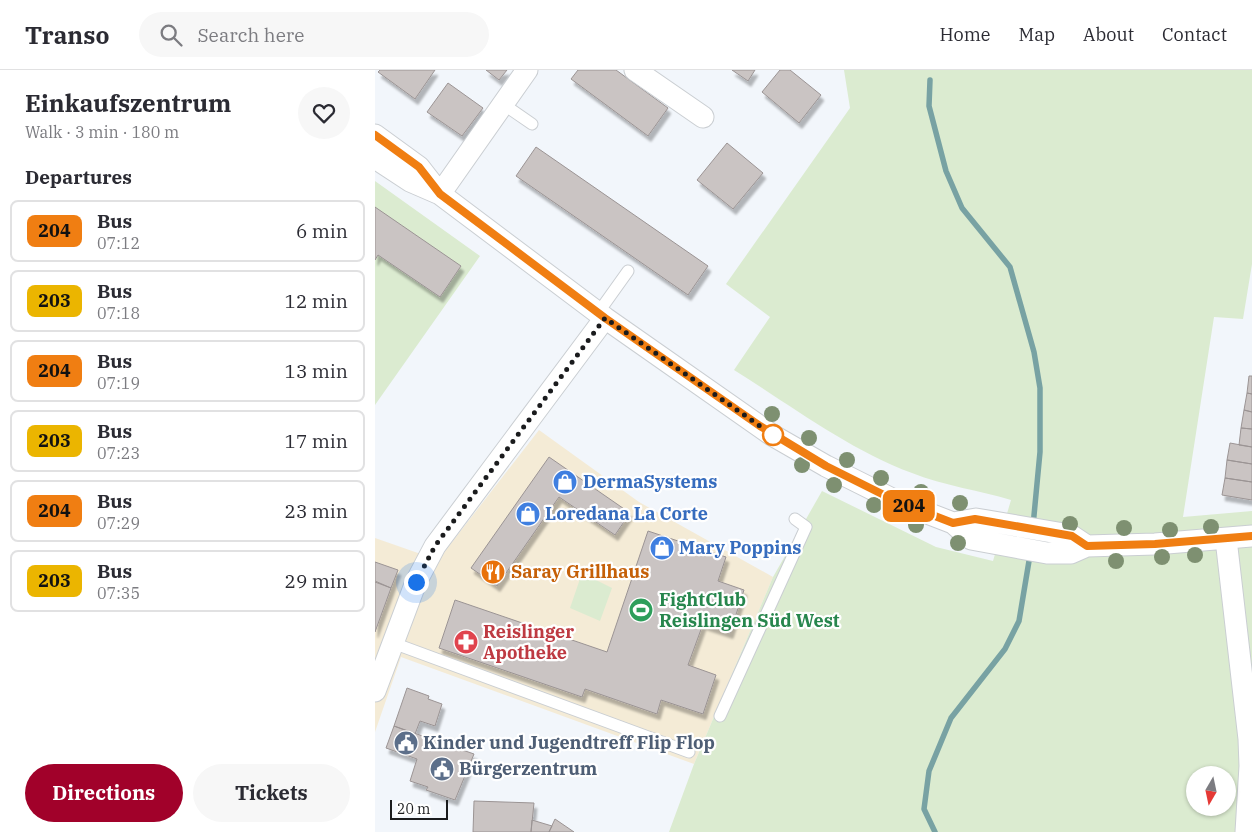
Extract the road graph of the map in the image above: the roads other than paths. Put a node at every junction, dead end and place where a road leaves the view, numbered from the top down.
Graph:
1 (527, 70) edge
2 (635, 70) edge
3 (503, 104) junction
4 (703, 117) dead end
5 (532, 124) dead end
6 (375, 135) edge
7 (375, 158) edge
8 (440, 194) junction
9 (628, 271) dead end
10 (601, 315) junction
11 (795, 519) dead end
12 (953, 523) junction
13 (1252, 536) edge
14 (1226, 539) junction
15 (1087, 546) junction
16 (393, 643) junction
17 (375, 691) edge
18 (719, 716) dead end
19 (689, 752) dead end
20 (1246, 832) edge

1 - 3 street
2 - 4 street
3 - 5 lane
3 - 8 street
6 - 8 street
7 - 8 street
8 - 10 street
9 - 10 lane
10 - 12 street
10 - 16 street
11 - 18 lane
12 - 15 street
12 - 15 street
13 - 14 street
14 - 15 street
14 - 20 street
16 - 17 street
16 - 19 lane

